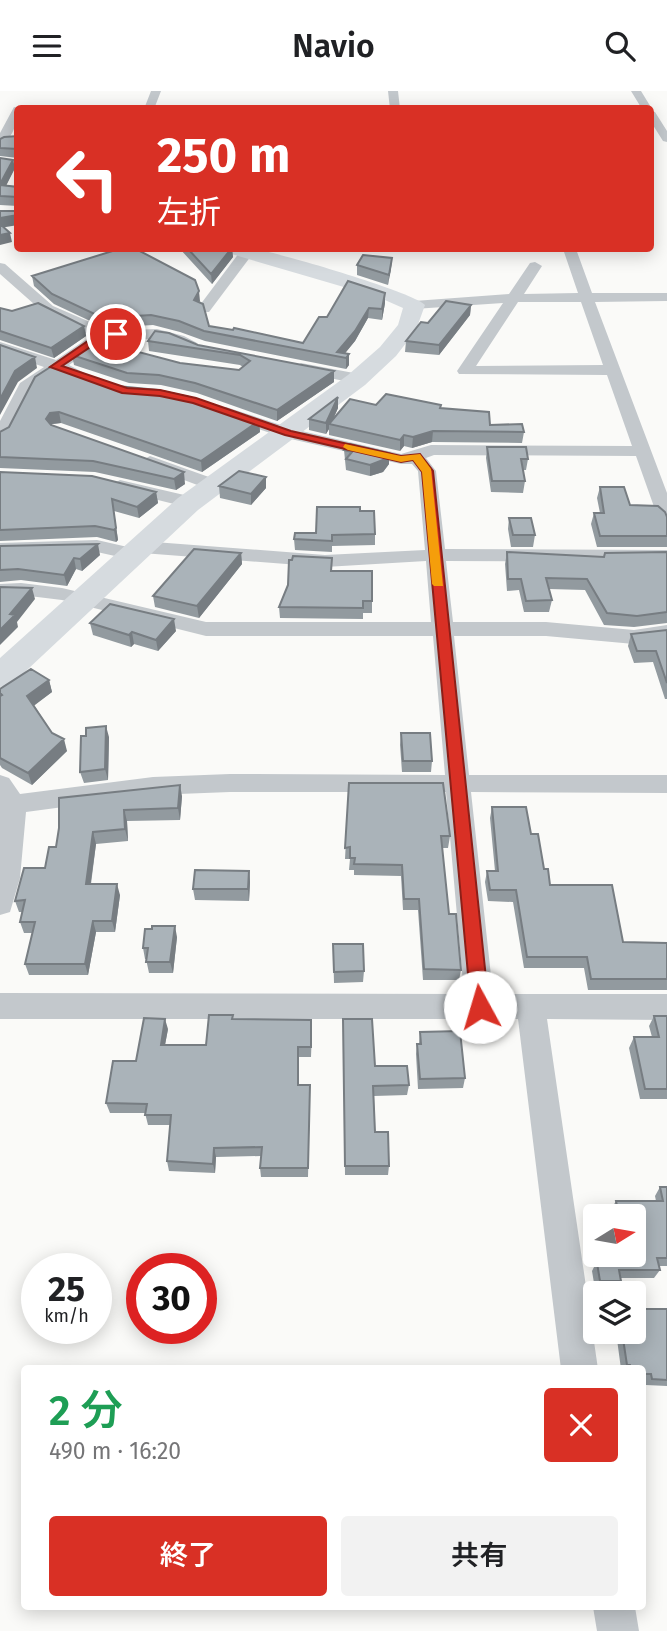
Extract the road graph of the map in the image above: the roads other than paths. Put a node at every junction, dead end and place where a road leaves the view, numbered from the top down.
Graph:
1 (14, 118) edge
2 (656, 120) edge
3 (667, 139) edge
4 (0, 143) edge
5 (240, 252) edge
6 (248, 252) edge
7 (570, 252) edge
8 (535, 266) dead end
9 (0, 267) edge
10 (587, 297) junction
11 (667, 297) edge
12 (514, 298) junction
13 (414, 305) junction
14 (204, 309) edge
15 (152, 333) junction
16 (101, 336) junction
17 (0, 347) edge
18 (200, 348) edge
19 (135, 355) edge
20 (279, 363) edge
21 (55, 367) junction
22 (613, 370) junction
23 (359, 379) junction
24 (102, 383) edge
25 (209, 406) edge
26 (288, 433) junction
27 (0, 437) edge
28 (643, 451) junction
29 (129, 453) edge
30 (416, 457) junction
31 (108, 483) edge
32 (202, 493) junction
33 (667, 518) edge
34 (0, 549) edge
35 (137, 550) junction
36 (436, 555) junction
37 (667, 555) edge
38 (0, 590) edge
39 (83, 600) junction
40 (443, 629) junction
41 (667, 632) edge
42 (0, 676) edge
43 (458, 783) junction
44 (667, 784) edge
45 (7, 794) edge
46 (0, 904) edge
47 (0, 1006) edge
48 (480, 1007) junction
49 (531, 1007) junction
50 (667, 1007) edge
51 (579, 1365) edge
52 (614, 1610) edge
53 (618, 1631) edge

1 - 4 street
2 - 3 street
5 - 14 street
6 - 13 street
7 - 10 street
8 - 12 street
9 - 16 street
10 - 11 street
10 - 12 street
10 - 22 street
12 - 13 street
12 - 22 street
13 - 23 street
15 - 16 street
15 - 18 street
15 - 19 street
16 - 21 street
17 - 21 street
20 - 23 street
21 - 24 street
21 - 27 street
22 - 28 street
23 - 26 street
25 - 26 street
26 - 30 street
26 - 32 street
28 - 30 street
28 - 33 street
29 - 32 street
30 - 36 street
31 - 32 street
32 - 35 street
34 - 35 street
35 - 36 street
35 - 39 street
36 - 37 street
36 - 40 street
38 - 39 street
39 - 40 street
39 - 42 street
40 - 41 street
40 - 43 street
43 - 44 street
43 - 45 street
43 - 48 street
45 - 46 street
47 - 48 street
48 - 49 street
49 - 50 street
49 - 51 street
52 - 53 street

